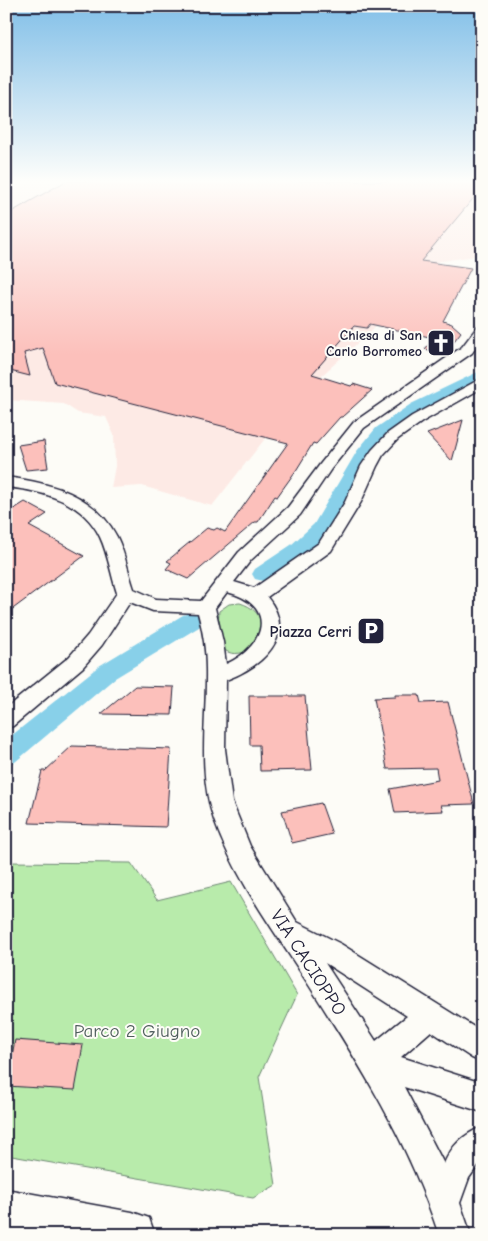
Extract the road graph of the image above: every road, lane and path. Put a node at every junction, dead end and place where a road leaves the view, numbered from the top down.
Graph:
1 (482, 329) edge
2 (482, 382) edge
3 (6, 482) edge
4 (222, 585) junction
5 (126, 593) junction
6 (255, 596) junction
7 (206, 607) junction
8 (216, 676) junction
9 (6, 720) edge
10 (288, 930) junction
11 (429, 1015) junction
12 (482, 1048) edge
13 (373, 1062) junction
14 (482, 1098) edge
15 (482, 1142) edge
16 (445, 1202) junction
17 (6, 1212) edge
18 (132, 1235) edge
19 (454, 1235) edge

1 - 4 street
2 - 6 street
3 - 5 street
4 - 6 street
4 - 7 street
5 - 7 street
5 - 9 street
6 - 8 street
7 - 8 street
8 - 10 street, VIA CACIOPPO
10 - 11 street
10 - 13 street, VIA CACIOPPO
11 - 12 street
11 - 13 street
13 - 14 street
13 - 16 street, VIA CACIOPPO
15 - 16 street
16 - 19 street, VIA CACIOPPO
17 - 18 main road

